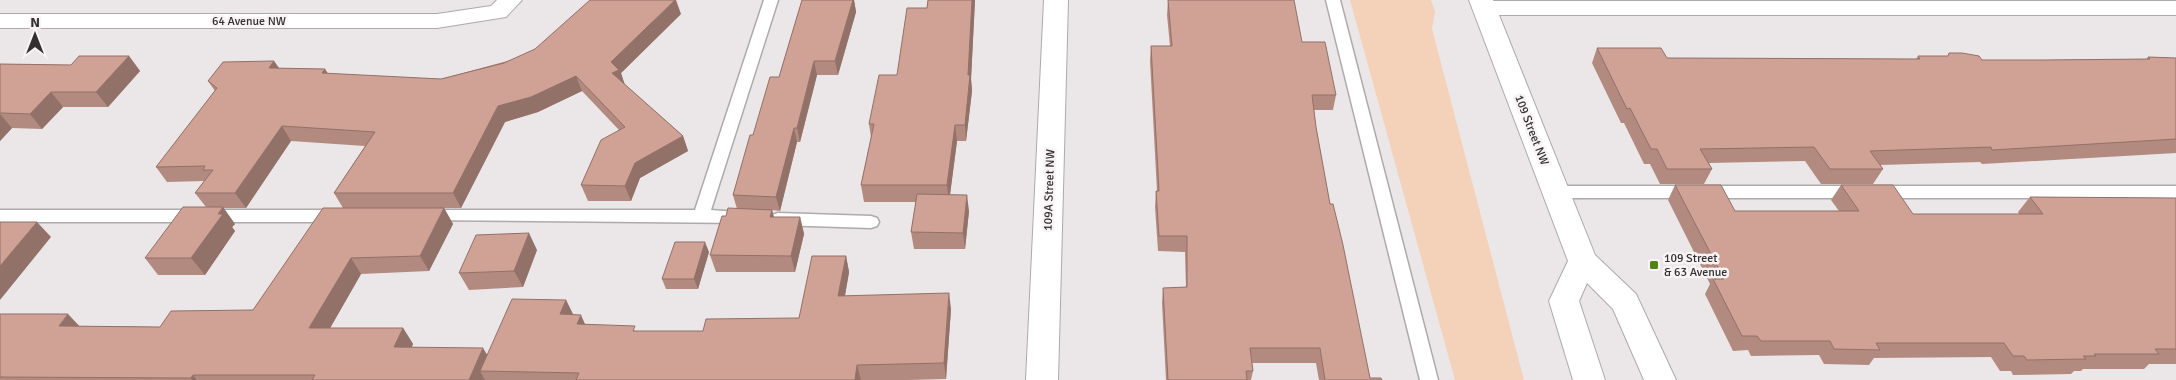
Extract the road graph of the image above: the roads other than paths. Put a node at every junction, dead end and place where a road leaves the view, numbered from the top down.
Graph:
1 (771, 0) edge
2 (1056, 0) edge
3 (1333, 0) edge
4 (1483, 4) edge
5 (504, 6) edge
6 (2176, 8) edge
7 (0, 21) edge
8 (1556, 192) junction
9 (2176, 192) edge
10 (0, 216) edge
11 (356, 216) edge
12 (415, 216) edge
13 (701, 216) junction
14 (871, 222) dead end
15 (1583, 261) junction
16 (1042, 380) edge
17 (1430, 380) edge
18 (1589, 380) edge
19 (1660, 380) edge

1 - 13 lane
2 - 16 street, 109A Street NW
3 - 17 lane
4 - 6 street
4 - 8 street, 109 Street NW
5 - 7 street, 64 Avenue NW
8 - 9 lane
8 - 15 street, 109 Street NW
10 - 11 lane
12 - 13 lane
13 - 14 lane
15 - 18 street
15 - 19 street, 109 Street NW

